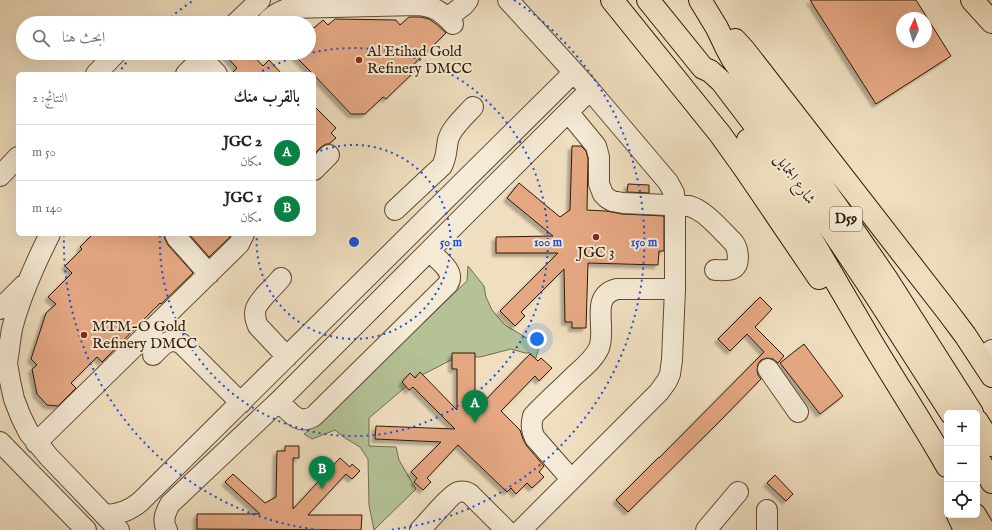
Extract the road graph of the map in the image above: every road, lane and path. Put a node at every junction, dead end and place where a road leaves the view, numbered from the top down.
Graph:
1 (260, 0) edge
2 (468, 0) edge
3 (508, 0) edge
4 (612, 0) edge
5 (648, 0) edge
6 (700, 0) edge
7 (972, 0) edge
8 (987, 0) edge
9 (992, 14) edge
10 (243, 16) edge
11 (274, 16) edge
12 (992, 22) edge
13 (717, 28) junction
14 (109, 60) edge
15 (200, 60) edge
16 (209, 60) edge
17 (703, 68) junction
18 (98, 72) edge
19 (188, 72) edge
20 (224, 72) edge
21 (574, 72) junction
22 (590, 90) junction
23 (473, 107) dead end
24 (568, 112) junction
25 (328, 155) dead end
26 (445, 157) junction
27 (316, 168) edge
28 (471, 174) junction
29 (675, 205) junction
30 (395, 210) dead end
31 (49, 236) edge
32 (176, 236) edge
33 (243, 236) edge
34 (429, 251) junction
35 (715, 270) dead end
36 (209, 274) junction
37 (281, 278) dead end
38 (28, 281) junction
39 (675, 289) junction
40 (0, 309) edge
41 (6, 325) edge
42 (868, 337) junction
43 (986, 354) edge
44 (153, 355) dead end
45 (4, 356) edge
46 (287, 357) junction
47 (768, 369) dead end
48 (992, 376) edge
49 (279, 401) junction
50 (241, 403) junction
51 (949, 410) edge
52 (970, 410) edge
53 (798, 412) dead end
54 (980, 426) edge
55 (0, 442) edge
56 (36, 443) junction
57 (992, 445) edge
58 (944, 461) edge
59 (980, 461) edge
60 (571, 480) junction
61 (992, 482) edge
62 (738, 492) dead end
63 (105, 515) junction
64 (959, 518) edge
65 (977, 518) edge
66 (86, 530) edge
67 (119, 530) edge
68 (167, 530) edge
69 (420, 530) edge
70 (506, 530) edge
71 (521, 530) edge
72 (706, 530) edge
73 (965, 530) edge
74 (984, 530) edge

1 - 10 street
2 - 11 street
3 - 21 street
4 - 42 main road
5 - 17 main road, شارع الجمايل / D59
6 - 13 main road, شارع الجمايل / D59
7 - 12 main road
8 - 9 main road
13 - 43 main road
13 - 52 main road, شارع الجمايل / D59
14 - 18 street
15 - 19 street
16 - 20 street
17 - 42 main road
17 - 51 main road, شارع الجمايل / D59
21 - 22 street
21 - 28 street
22 - 24 street
22 - 29 street
23 - 26 street
24 - 29 street
24 - 34 street
25 - 27 street
26 - 28 street
26 - 30 street
28 - 46 street
29 - 35 street
29 - 39 street
31 - 38 street
32 - 36 street
33 - 36 street
34 - 49 street
34 - 49 street
36 - 56 street
37 - 46 street
38 - 40 street
38 - 41 street
39 - 60 street
39 - 60 street
41 - 45 street
42 - 58 main road
43 - 48 main road
44 - 50 street
45 - 56 street
46 - 50 street
47 - 53 street
49 - 68 street
50 - 63 street
54 - 57 main road
55 - 66 street
56 - 63 street
59 - 61 main road
60 - 71 street
62 - 72 street
63 - 67 street
64 - 73 main road
65 - 74 main road
69 - 70 street

